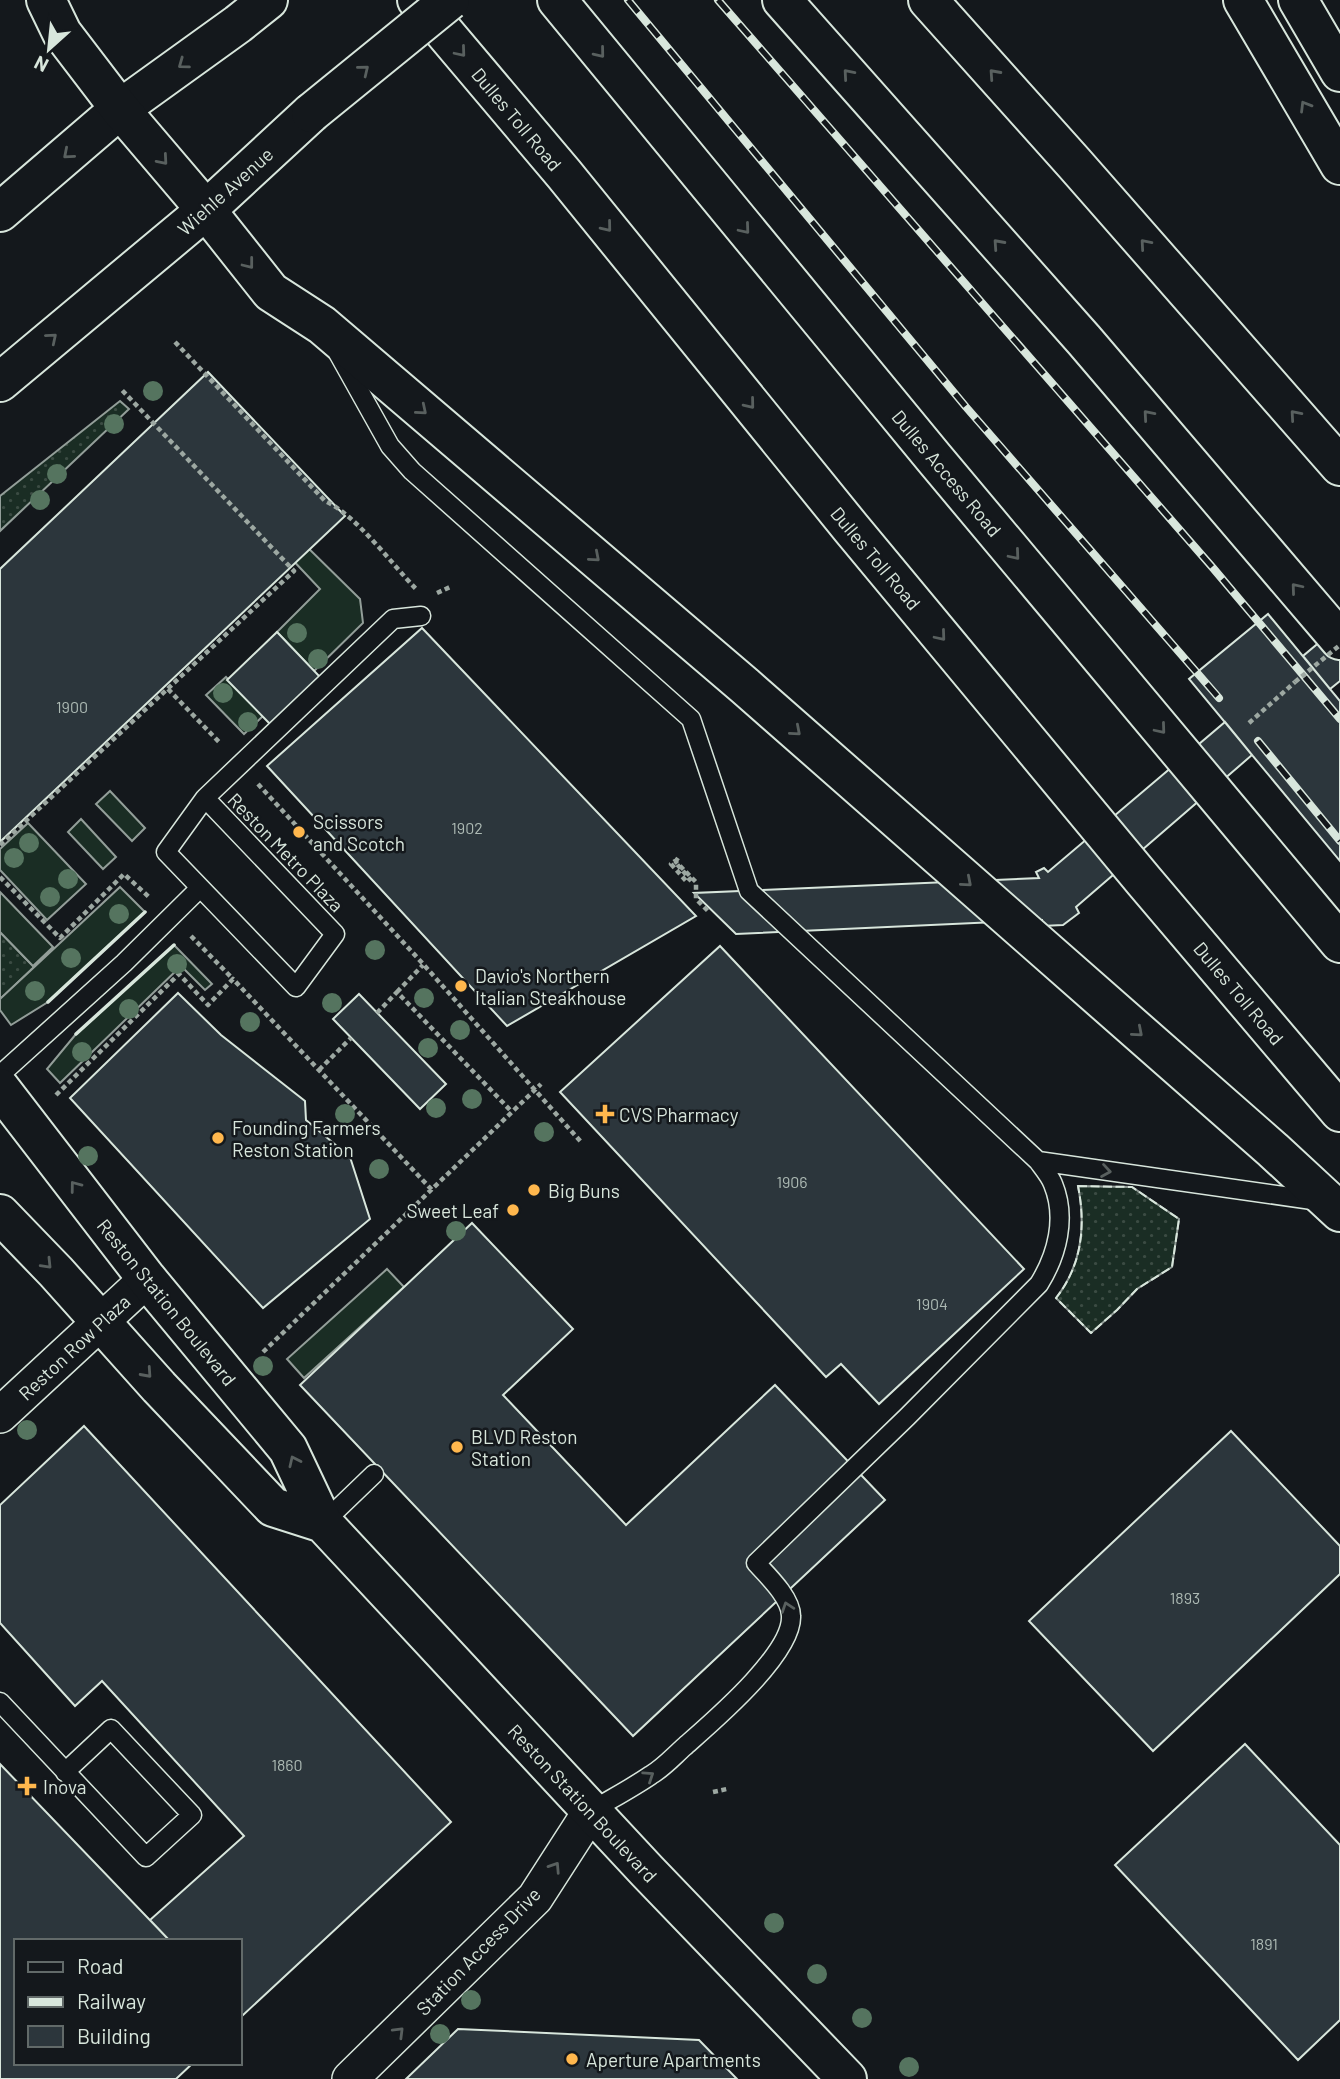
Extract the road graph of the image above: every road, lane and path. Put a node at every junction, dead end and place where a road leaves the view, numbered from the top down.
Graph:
1 (46, 0) edge
2 (268, 0) edge
3 (417, 0) edge
4 (450, 0) edge
5 (557, 0) edge
6 (782, 0) edge
7 (928, 0) edge
8 (1243, 0) edge
9 (1298, 0) edge
10 (1340, 72) edge
11 (120, 109) junction
12 (1340, 165) edge
13 (206, 210) junction
14 (0, 212) edge
15 (322, 325) junction
16 (175, 342) dead end
17 (0, 382) edge
18 (120, 388) dead end
19 (1340, 466) edge
20 (410, 583) dead end
21 (421, 616) dead end
22 (1340, 643) edge
23 (168, 689) junction
24 (1249, 723) dead end
25 (240, 765) junction
26 (205, 798) junction
27 (0, 845) edge
28 (678, 858) dead end
29 (0, 877) edge
30 (201, 888) junction
31 (710, 913) dead end
32 (171, 916) junction
33 (1340, 943) edge
34 (424, 965) junction
35 (233, 979) junction
36 (397, 992) junction
37 (377, 1013) dead end
38 (351, 1038) dead end
39 (319, 1070) junction
40 (0, 1076) edge
41 (541, 1084) dead end
42 (0, 1088) edge
43 (534, 1091) junction
44 (56, 1095) dead end
45 (512, 1112) junction
46 (1340, 1112) edge
47 (581, 1142) dead end
48 (1038, 1160) junction
49 (432, 1190) junction
50 (1335, 1208) edge
51 (0, 1214) edge
52 (147, 1279) junction
53 (101, 1323) junction
54 (263, 1352) dead end
55 (0, 1415) edge
56 (374, 1474) dead end
57 (323, 1523) junction
58 (0, 1702) edge
59 (65, 1772) junction
60 (727, 1789) dead end
61 (713, 1792) dead end
62 (591, 1811) junction
63 (350, 2079) edge
64 (847, 2079) edge

1 - 11 main road
2 -> 11 main road
3 -> 46 main road, Dulles Toll Road
13 -> 4 main road, Wiehle Avenue, bridge
5 -> 33 main road, Dulles Access Road
22 -> 6 main road
19 -> 7 main road
12 -> 8 main road
9 - 10 main road
11 -> 13 main road
11 -> 14 main road
13 -> 15 main road
17 -> 13 main road, Wiehle Avenue
15 - 48 lane
15 -> 50 main road
16 - 20 path
18 - 23 path
21 - 25 lane
22 - 24 path, bridge
23 - 25 path
23 - 27 path
25 - 26 lane
25 - 34 path
26 - 30 lane, Reston Metro Plaza
26 - 30 lane, Reston Metro Plaza
28 - 31 path
29 - 32 path
30 - 32 lane
32 - 35 path
32 - 40 lane
34 - 36 path
34 - 43 path
35 - 39 path
35 - 44 path
36 - 37 path
36 - 45 path
38 - 39 path
39 - 49 path
41 - 43 path
52 -> 42 main road, Reston Station Boulevard
43 - 45 path
43 - 47 path
45 - 49 path
48 -> 50 lane
62 -> 48 lane
49 - 54 path
51 -> 53 main road, Reston Station Boulevard
52 - 53 street, Reston Row Plaza
57 -> 52 main road, Reston Station Boulevard
53 - 55 street, Reston Row Plaza
53 -> 57 main road, Reston Station Boulevard
56 - 57 lane
57 - 62 main road, Reston Station Boulevard
58 - 59 lane
59 - 59 lane
60 - 61 path
63 -> 62 street, Station Access Drive
62 - 64 main road, Reston Station Boulevard

